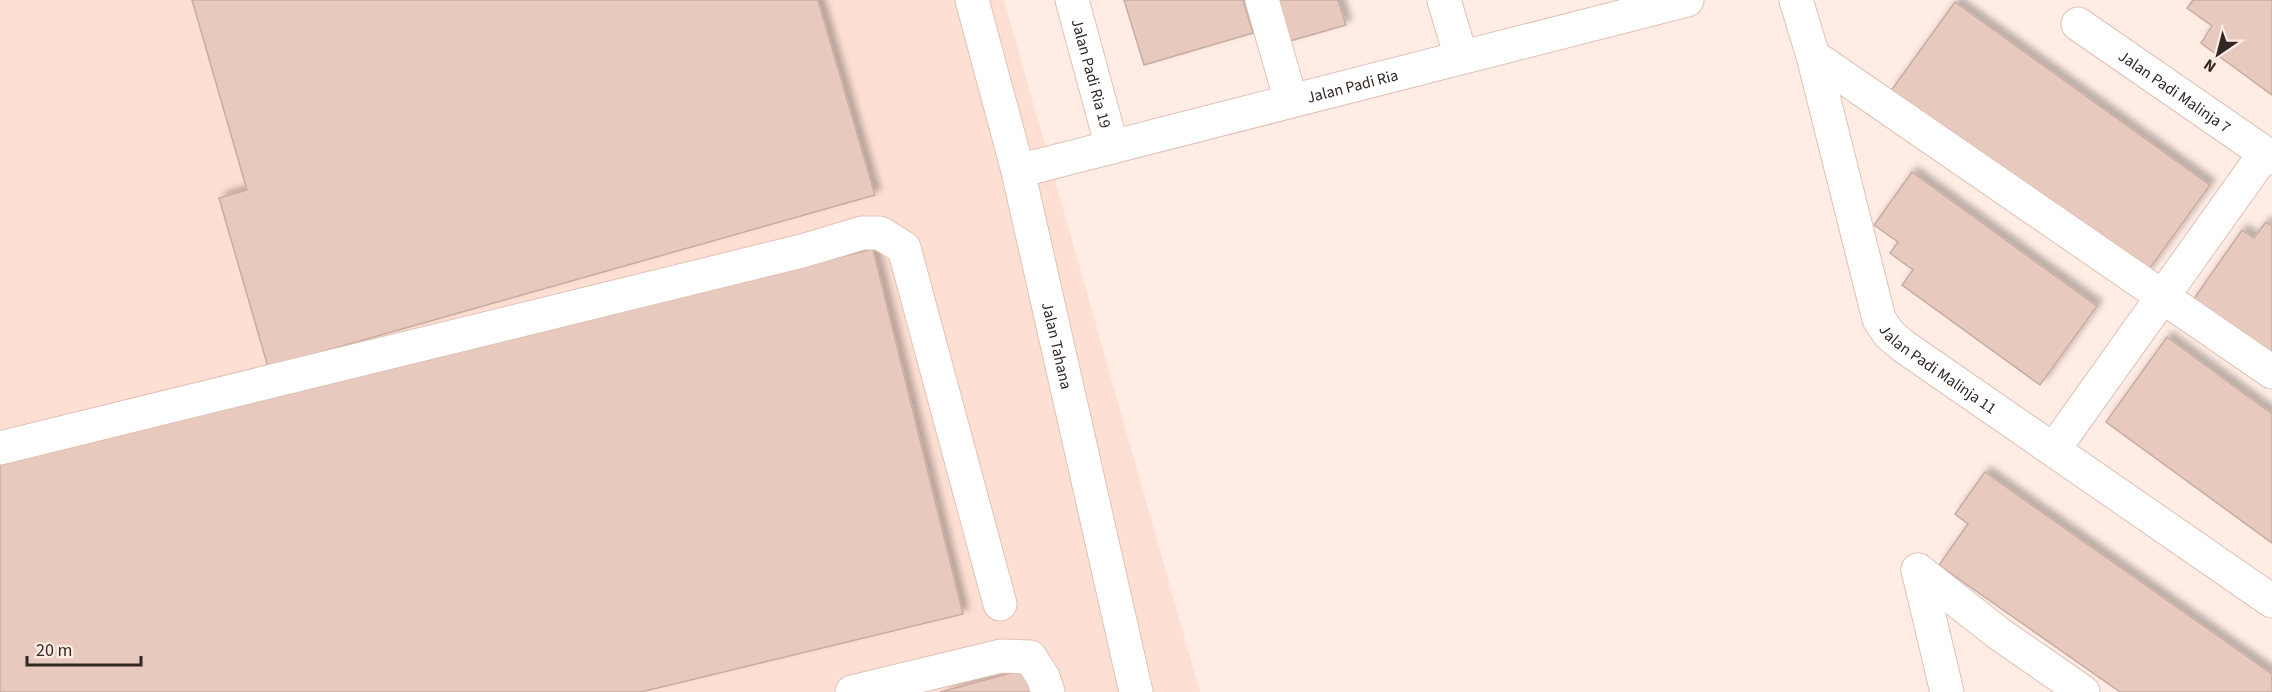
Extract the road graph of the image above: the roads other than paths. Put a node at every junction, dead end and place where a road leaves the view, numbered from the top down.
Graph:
1 (972, 0) edge
2 (1072, 0) edge
3 (1262, 0) edge
4 (1444, 0) edge
5 (1687, 0) edge
6 (1796, 0) edge
7 (1622, 8) edge
8 (2078, 24) dead end
9 (1813, 56) junction
10 (1461, 57) junction
11 (1291, 101) junction
12 (1112, 147) junction
13 (2268, 155) edge
14 (1018, 171) junction
15 (2165, 296) junction
16 (2272, 372) edge
17 (0, 448) edge
18 (2054, 449) junction
19 (2272, 601) edge
20 (1000, 604) dead end
21 (852, 692) edge
22 (1048, 692) edge
23 (1136, 692) edge
24 (1947, 692) edge
25 (2084, 692) edge

1 - 14 street, Jalan Tahana
2 - 12 street, Jalan Padi Ria 19
3 - 11 street
4 - 10 street
5 - 7 street, Jalan Padi Ria
6 - 9 street, Jalan Padi Malinja 11
7 - 10 street, Jalan Padi Ria
8 - 13 street, Jalan Padi Malinja 7
9 - 15 street
9 - 18 street, Jalan Padi Malinja 11
10 - 11 street, Jalan Padi Ria
11 - 12 street, Jalan Padi Ria
12 - 14 street, Jalan Padi Ria
13 - 15 street
14 - 23 street, Jalan Tahana
15 - 16 street
15 - 18 street
17 - 20 street
18 - 19 street, Jalan Padi Malinja 11
21 - 22 street
24 - 25 street

